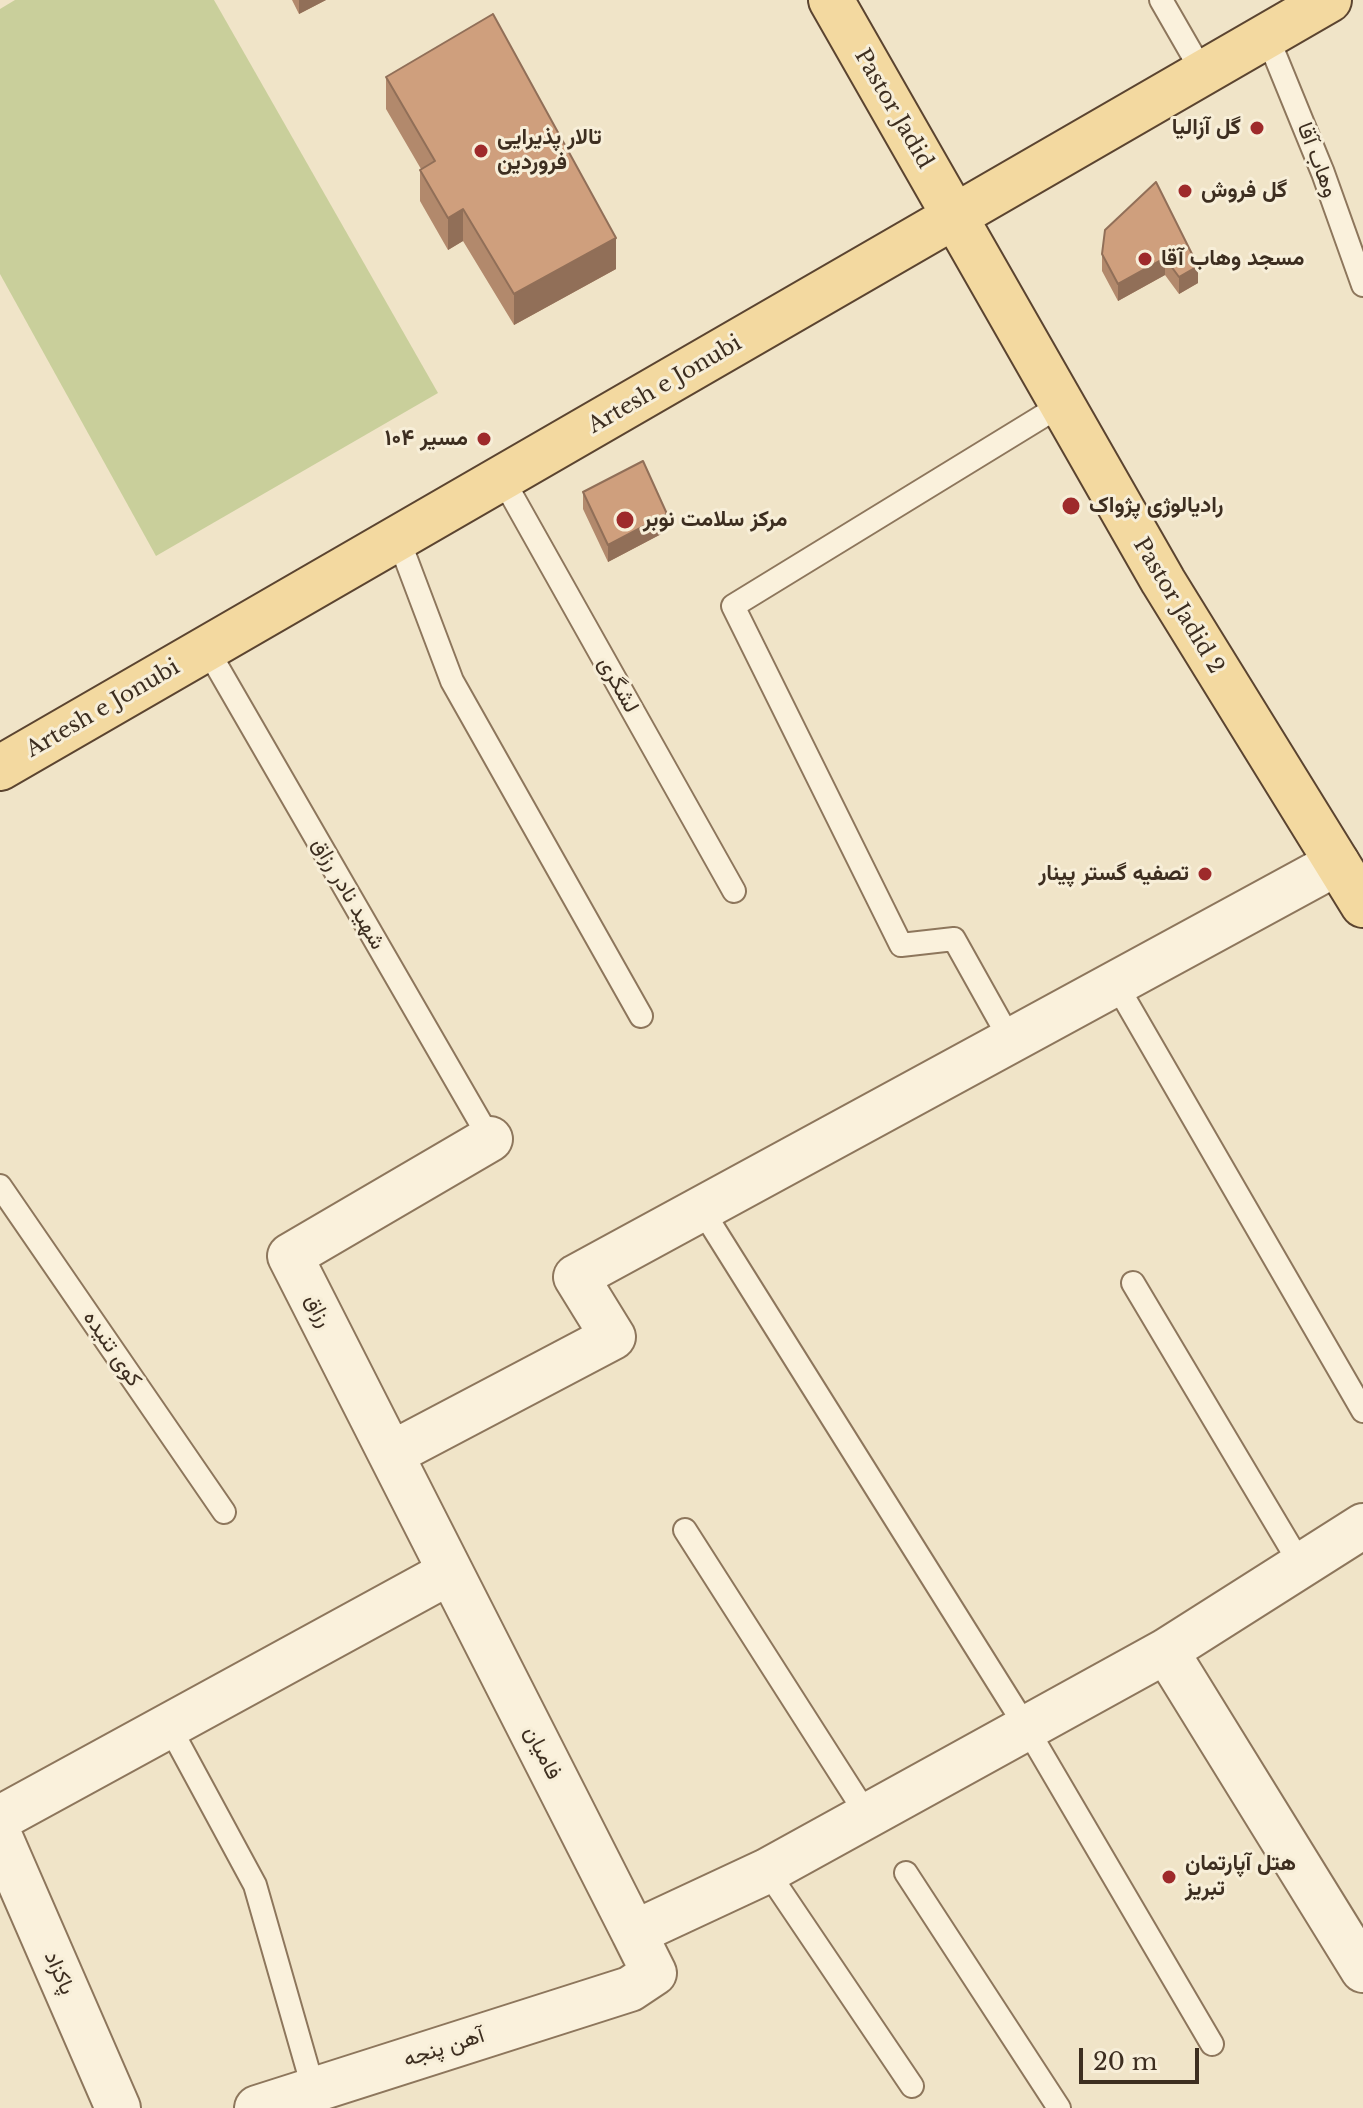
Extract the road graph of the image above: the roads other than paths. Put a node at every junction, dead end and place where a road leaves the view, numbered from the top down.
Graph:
1 (831, 0) edge
2 (1161, 0) edge
3 (1329, 0) edge
4 (1267, 36) junction
5 (1203, 73) junction
6 (955, 217) junction
7 (1363, 285) edge
8 (1061, 405) junction
9 (502, 478) junction
10 (398, 538) junction
11 (207, 649) junction
12 (0, 768) edge
13 (1350, 857) edge
14 (734, 891) dead end
15 (1363, 905) edge
16 (1116, 984) junction
17 (641, 1016) dead end
18 (1011, 1041) junction
19 (490, 1139) joint
20 (0, 1186) edge
21 (702, 1210) junction
22 (1133, 1283) dead end
23 (1363, 1411) edge
24 (391, 1454) junction
25 (224, 1512) dead end
26 (685, 1530) dead end
27 (1359, 1538) edge
28 (1301, 1565) junction
29 (450, 1572) junction
30 (1166, 1651) junction
31 (169, 1726) junction
32 (1026, 1727) junction
33 (867, 1815) junction
34 (0, 1818) edge
35 (0, 1837) edge
36 (767, 1871) junction
37 (906, 1873) dead end
38 (634, 1933) junction
39 (1363, 1970) edge
40 (630, 1989) joint
41 (1212, 2044) dead end
42 (912, 2086) dead end
43 (316, 2099) edge
44 (118, 2108) edge
45 (257, 2108) edge
46 (1059, 2108) edge

1 - 6 main road, Pastor Jadid
2 - 5 lane
3 - 4 main road, Artesh e Jonubi
4 - 5 main road, Artesh e Jonubi
4 - 7 lane, وهاب آقا
5 - 6 main road, Artesh e Jonubi
6 - 8 main road, Pastor Jadid 2
6 - 9 main road, Artesh e Jonubi
8 - 13 main road, Pastor Jadid 2
8 - 18 lane
9 - 10 main road, Artesh e Jonubi
9 - 14 lane, لشگری
10 - 11 main road, Artesh e Jonubi
10 - 17 lane
11 - 12 main road, Artesh e Jonubi
11 - 19 lane, شهید نادر رزاق
13 - 15 main road, Pastor Jadid 2
13 - 16 street
16 - 18 street
16 - 23 lane
18 - 21 street
19 - 24 street, رزاق
20 - 25 lane, کوی تنیده
21 - 24 street
21 - 32 lane
22 - 28 lane
24 - 29 street, رزاق
26 - 33 lane
27 - 28 street
28 - 30 street
29 - 31 street
29 - 38 street, فامیان
30 - 32 street
30 - 39 street
31 - 34 street
31 - 43 lane
32 - 33 street
32 - 41 lane
33 - 36 street
35 - 44 street, پاکزاد
36 - 38 street
36 - 42 lane
37 - 46 lane
38 - 40 street, فامیان
40 - 43 street, آهن پنجه
43 - 45 street, آهن پنجه

